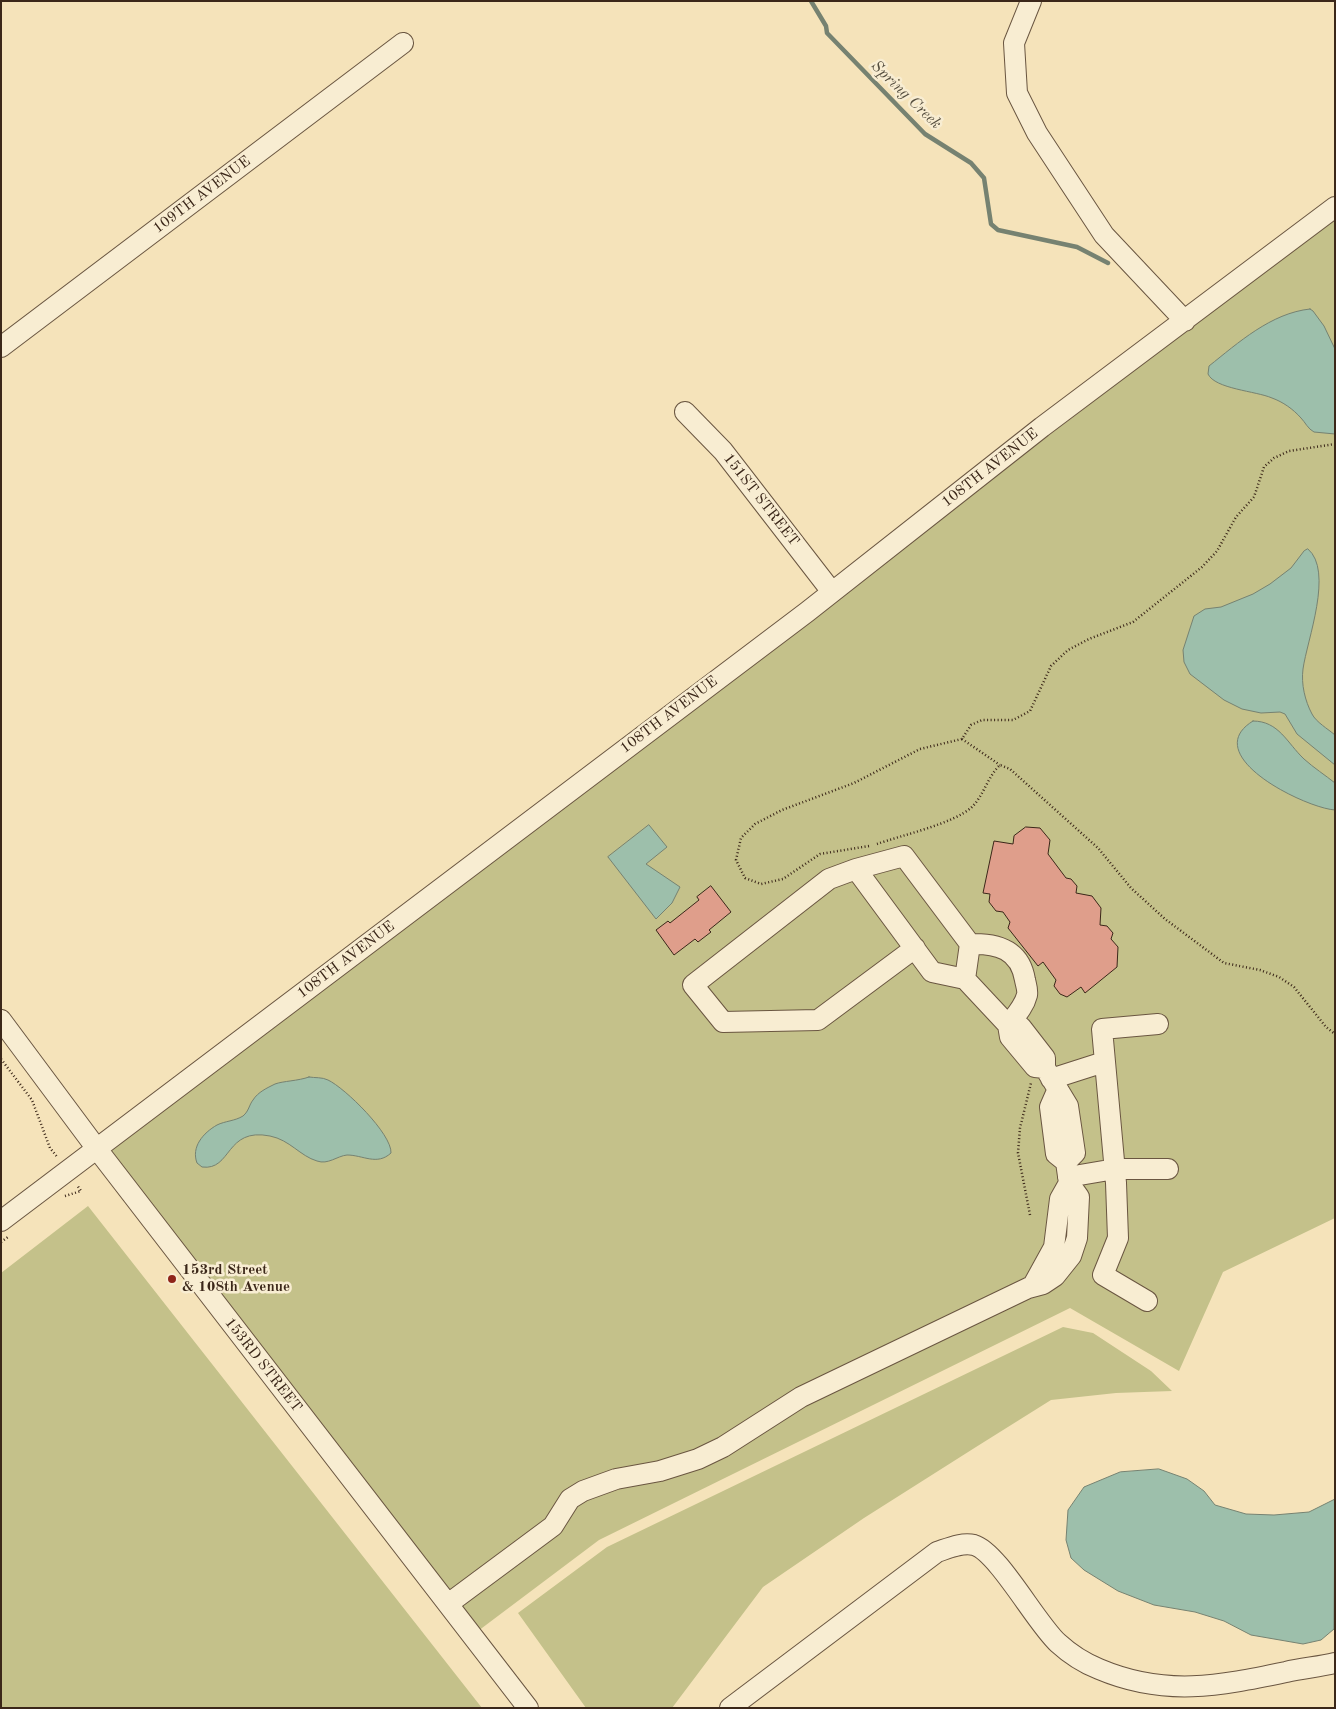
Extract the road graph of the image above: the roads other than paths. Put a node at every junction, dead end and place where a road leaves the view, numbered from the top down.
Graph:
1 (1031, 1) edge
2 (402, 43) dead end
3 (1335, 207) edge
4 (1185, 321) junction
5 (1, 347) edge
6 (685, 412) dead end
7 (832, 592) junction
8 (856, 868) junction
9 (970, 944) junction
10 (915, 948) junction
11 (966, 979) junction
12 (1, 1020) edge
13 (1008, 1024) junction
14 (1158, 1024) dead end
15 (1104, 1062) junction
16 (1047, 1076) junction
17 (97, 1149) junction
18 (1115, 1169) junction
19 (1168, 1170) dead end
20 (1068, 1174) junction
21 (1, 1220) edge
22 (1147, 1301) dead end
23 (448, 1604) junction
24 (1335, 1663) edge
25 (528, 1708) edge
26 (730, 1708) edge

1 - 4 street
2 - 5 street, 109TH AVENUE
3 - 4 street, 108TH AVENUE
4 - 7 street, 108TH AVENUE
6 - 7 street, 151ST STREET
7 - 17 street, 108TH AVENUE
8 - 9 street
8 - 10 street
8 - 10 street
9 - 11 street
9 - 13 street
10 - 11 street
11 - 13 street
12 - 17 street, 153RD STREET
13 - 16 street
14 - 15 street
15 - 16 street
15 - 18 street
16 - 20 street
17 - 21 street, 108TH AVENUE
17 - 23 street, 153RD STREET
18 - 19 street
18 - 20 street
18 - 22 street
20 - 23 street
23 - 25 street, 153RD STREET
24 - 26 street

